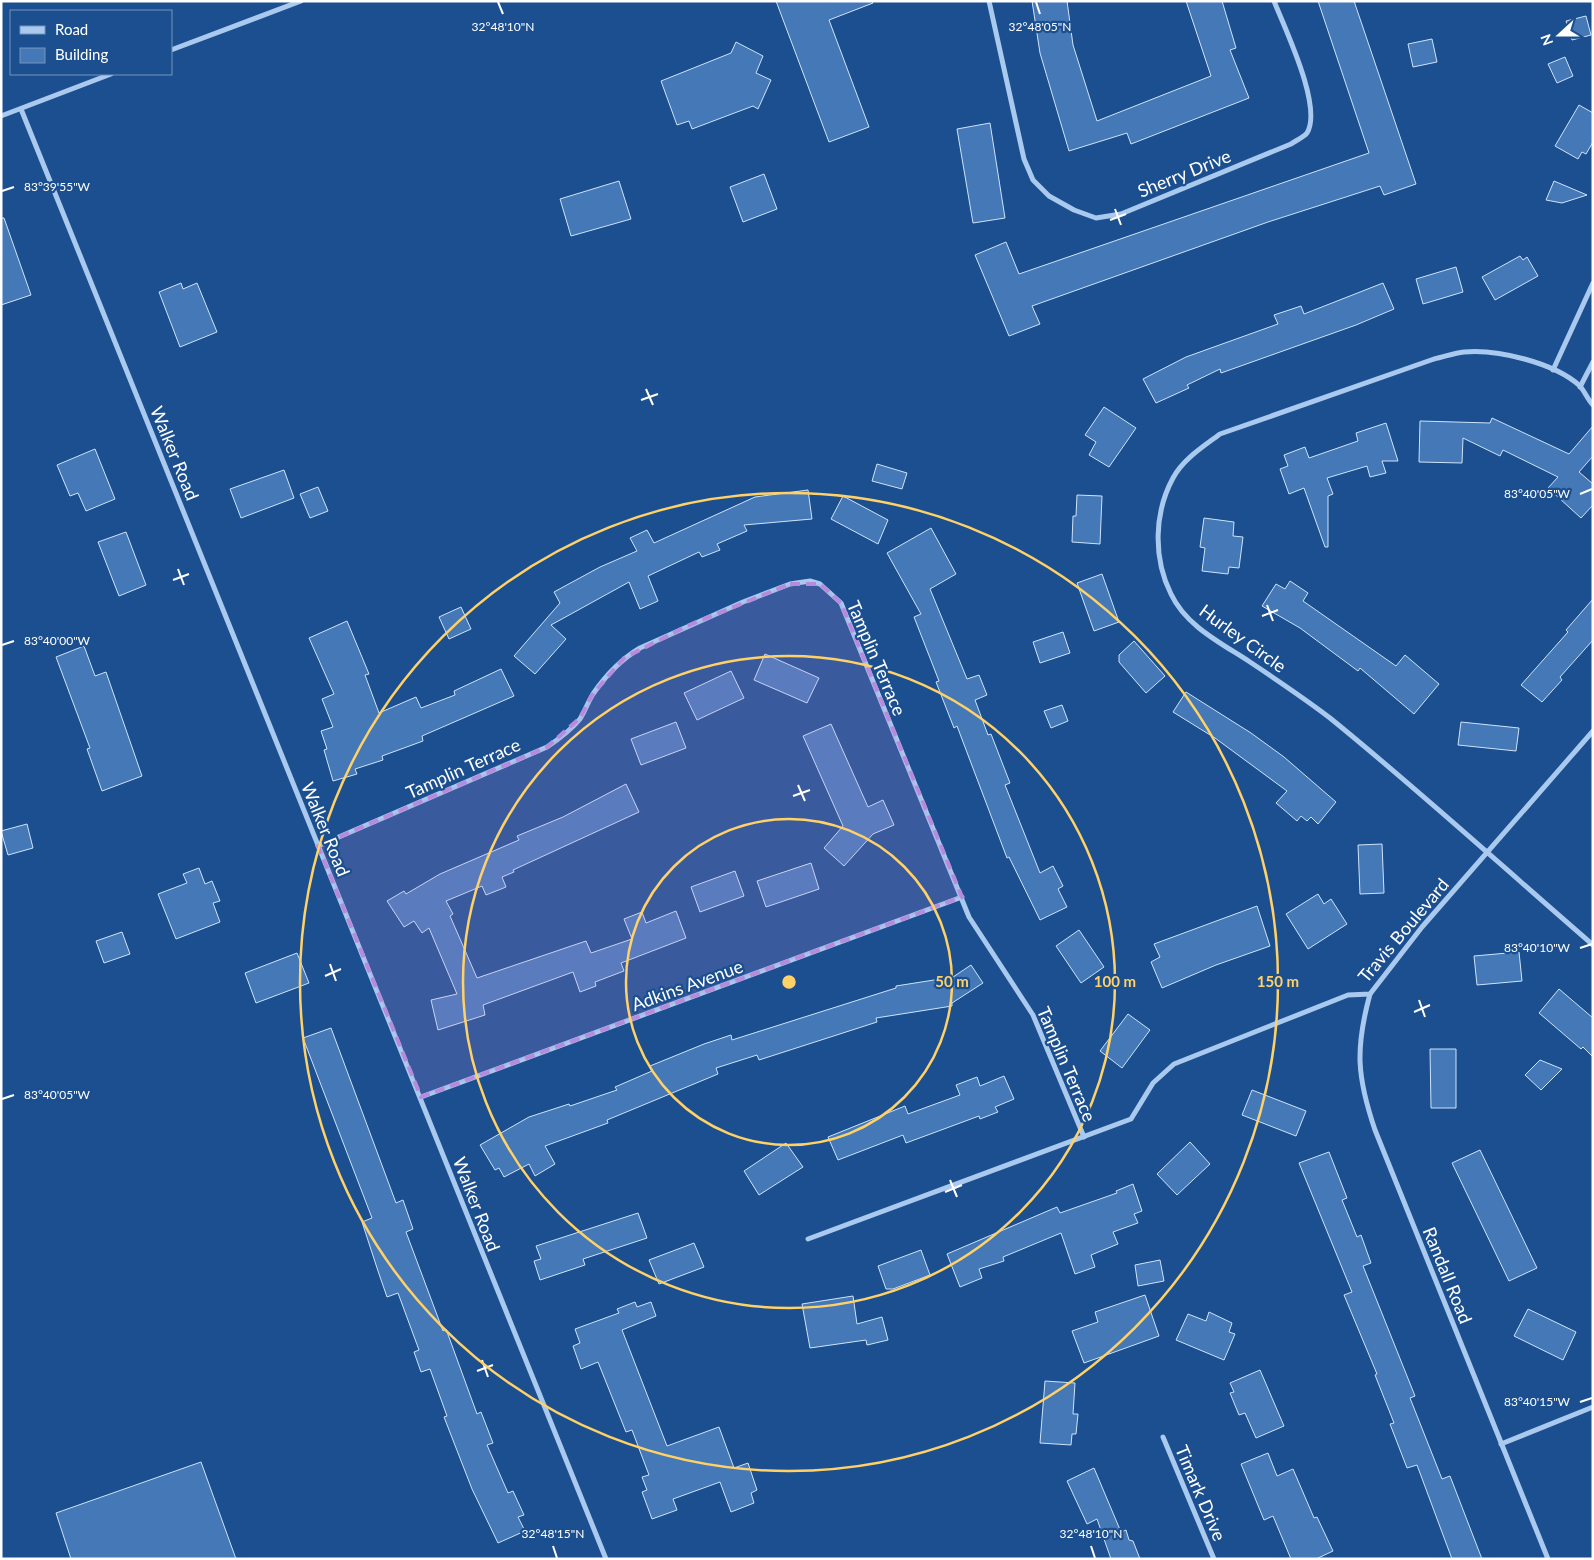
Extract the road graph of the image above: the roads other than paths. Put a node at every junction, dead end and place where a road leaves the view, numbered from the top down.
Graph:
1 (301, 1) edge
2 (989, 1) edge
3 (1274, 1) edge
4 (172, 50) edge
5 (108, 75) edge
6 (21, 108) junction
7 (1, 116) edge
8 (1593, 283) edge
9 (1593, 362) edge
10 (1553, 370) junction
11 (1580, 386) junction
12 (1593, 405) edge
13 (1593, 731) edge
14 (318, 846) junction
15 (1487, 852) junction
16 (962, 897) junction
17 (1593, 945) edge
18 (1370, 994) junction
19 (420, 1097) junction
20 (1084, 1137) junction
21 (808, 1239) dead end
22 (1593, 1407) edge
23 (1163, 1437) dead end
24 (1501, 1444) junction
25 (606, 1559) edge
26 (1214, 1559) edge
27 (1548, 1559) edge

1 - 4 street
2 - 3 street, Sherry Drive
5 - 6 street
6 - 7 street
6 - 14 street, Walker Road
8 - 10 street
9 - 11 street
10 - 11 street, Hurley Circle
10 - 15 street, Hurley Circle
11 - 12 street, Hurley Circle
13 - 15 street, Travis Boulevard
14 - 16 street, Tamplin Terrace
14 - 19 street, Walker Road
15 - 17 street, Hurley Circle
15 - 18 street, Travis Boulevard
16 - 19 street, Adkins Avenue
16 - 20 street, Tamplin Terrace
18 - 20 street, Travis Boulevard
18 - 24 street, Randall Road
19 - 25 street, Walker Road
20 - 21 street, Travis Boulevard
22 - 24 street
23 - 26 street, Timark Drive
24 - 27 street, Randall Road

